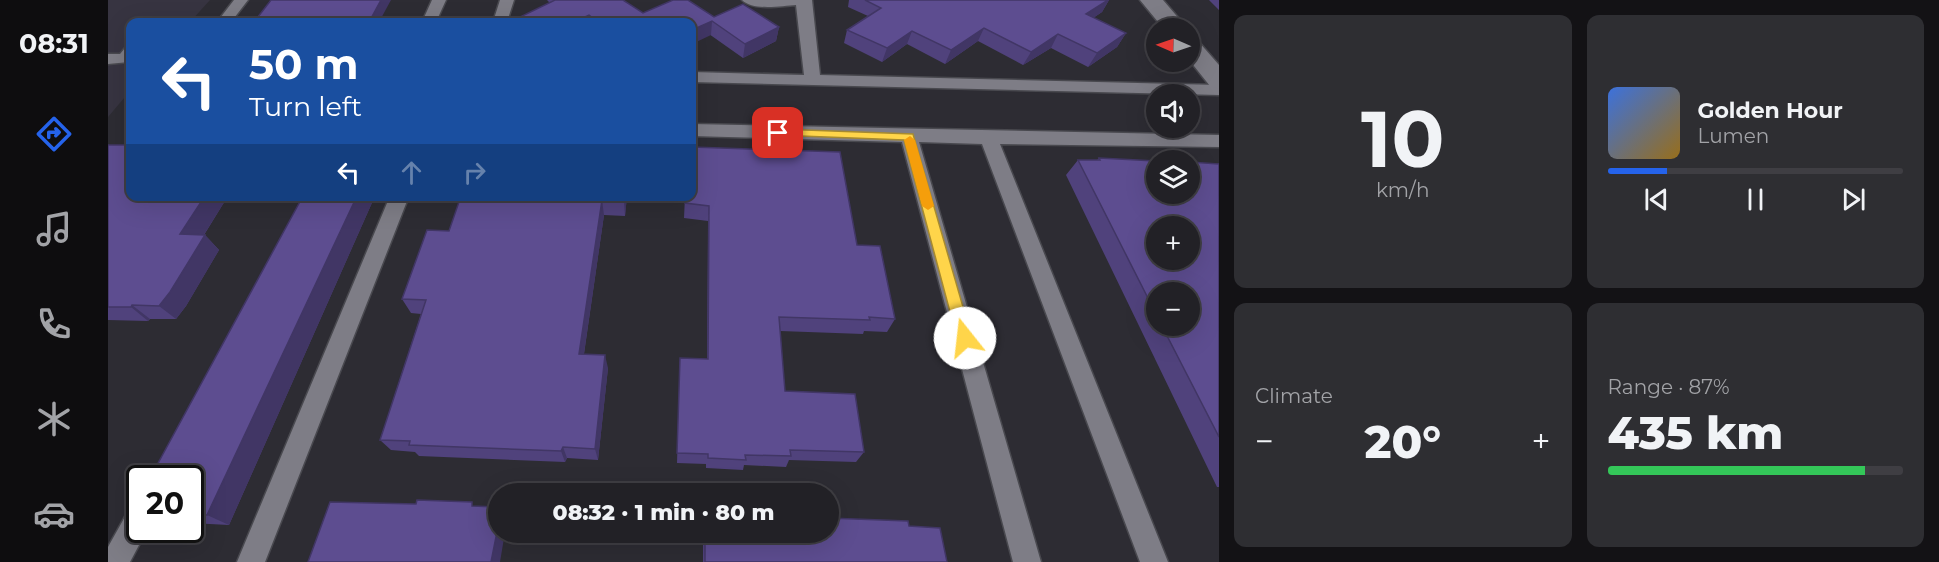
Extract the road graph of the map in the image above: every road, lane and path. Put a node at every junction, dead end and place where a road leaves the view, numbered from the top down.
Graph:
1 (241, 0) edge
2 (439, 0) edge
3 (507, 0) edge
4 (749, 0) edge
5 (804, 0) edge
6 (1151, 0) edge
7 (227, 18) edge
8 (431, 18) edge
9 (501, 18) edge
10 (1166, 18) edge
11 (126, 56) edge
12 (1200, 58) edge
13 (108, 59) edge
14 (696, 77) edge
15 (813, 80) junction
16 (1219, 81) edge
17 (1219, 90) edge
18 (696, 130) edge
19 (909, 136) junction
20 (989, 138) junction
21 (1219, 141) edge
22 (398, 201) edge
23 (126, 541) edge
24 (115, 562) edge
25 (251, 562) edge
26 (1027, 562) edge
27 (1154, 562) edge

1 - 7 lane
2 - 8 lane
3 - 9 lane
4 - 5 lane
5 - 15 lane
6 - 10 main road
11 - 13 lane
12 - 16 main road
14 - 15 lane
15 - 17 lane
18 - 19 lane
19 - 20 lane
19 - 26 lane
20 - 21 lane
20 - 27 lane
22 - 25 lane
23 - 24 lane

